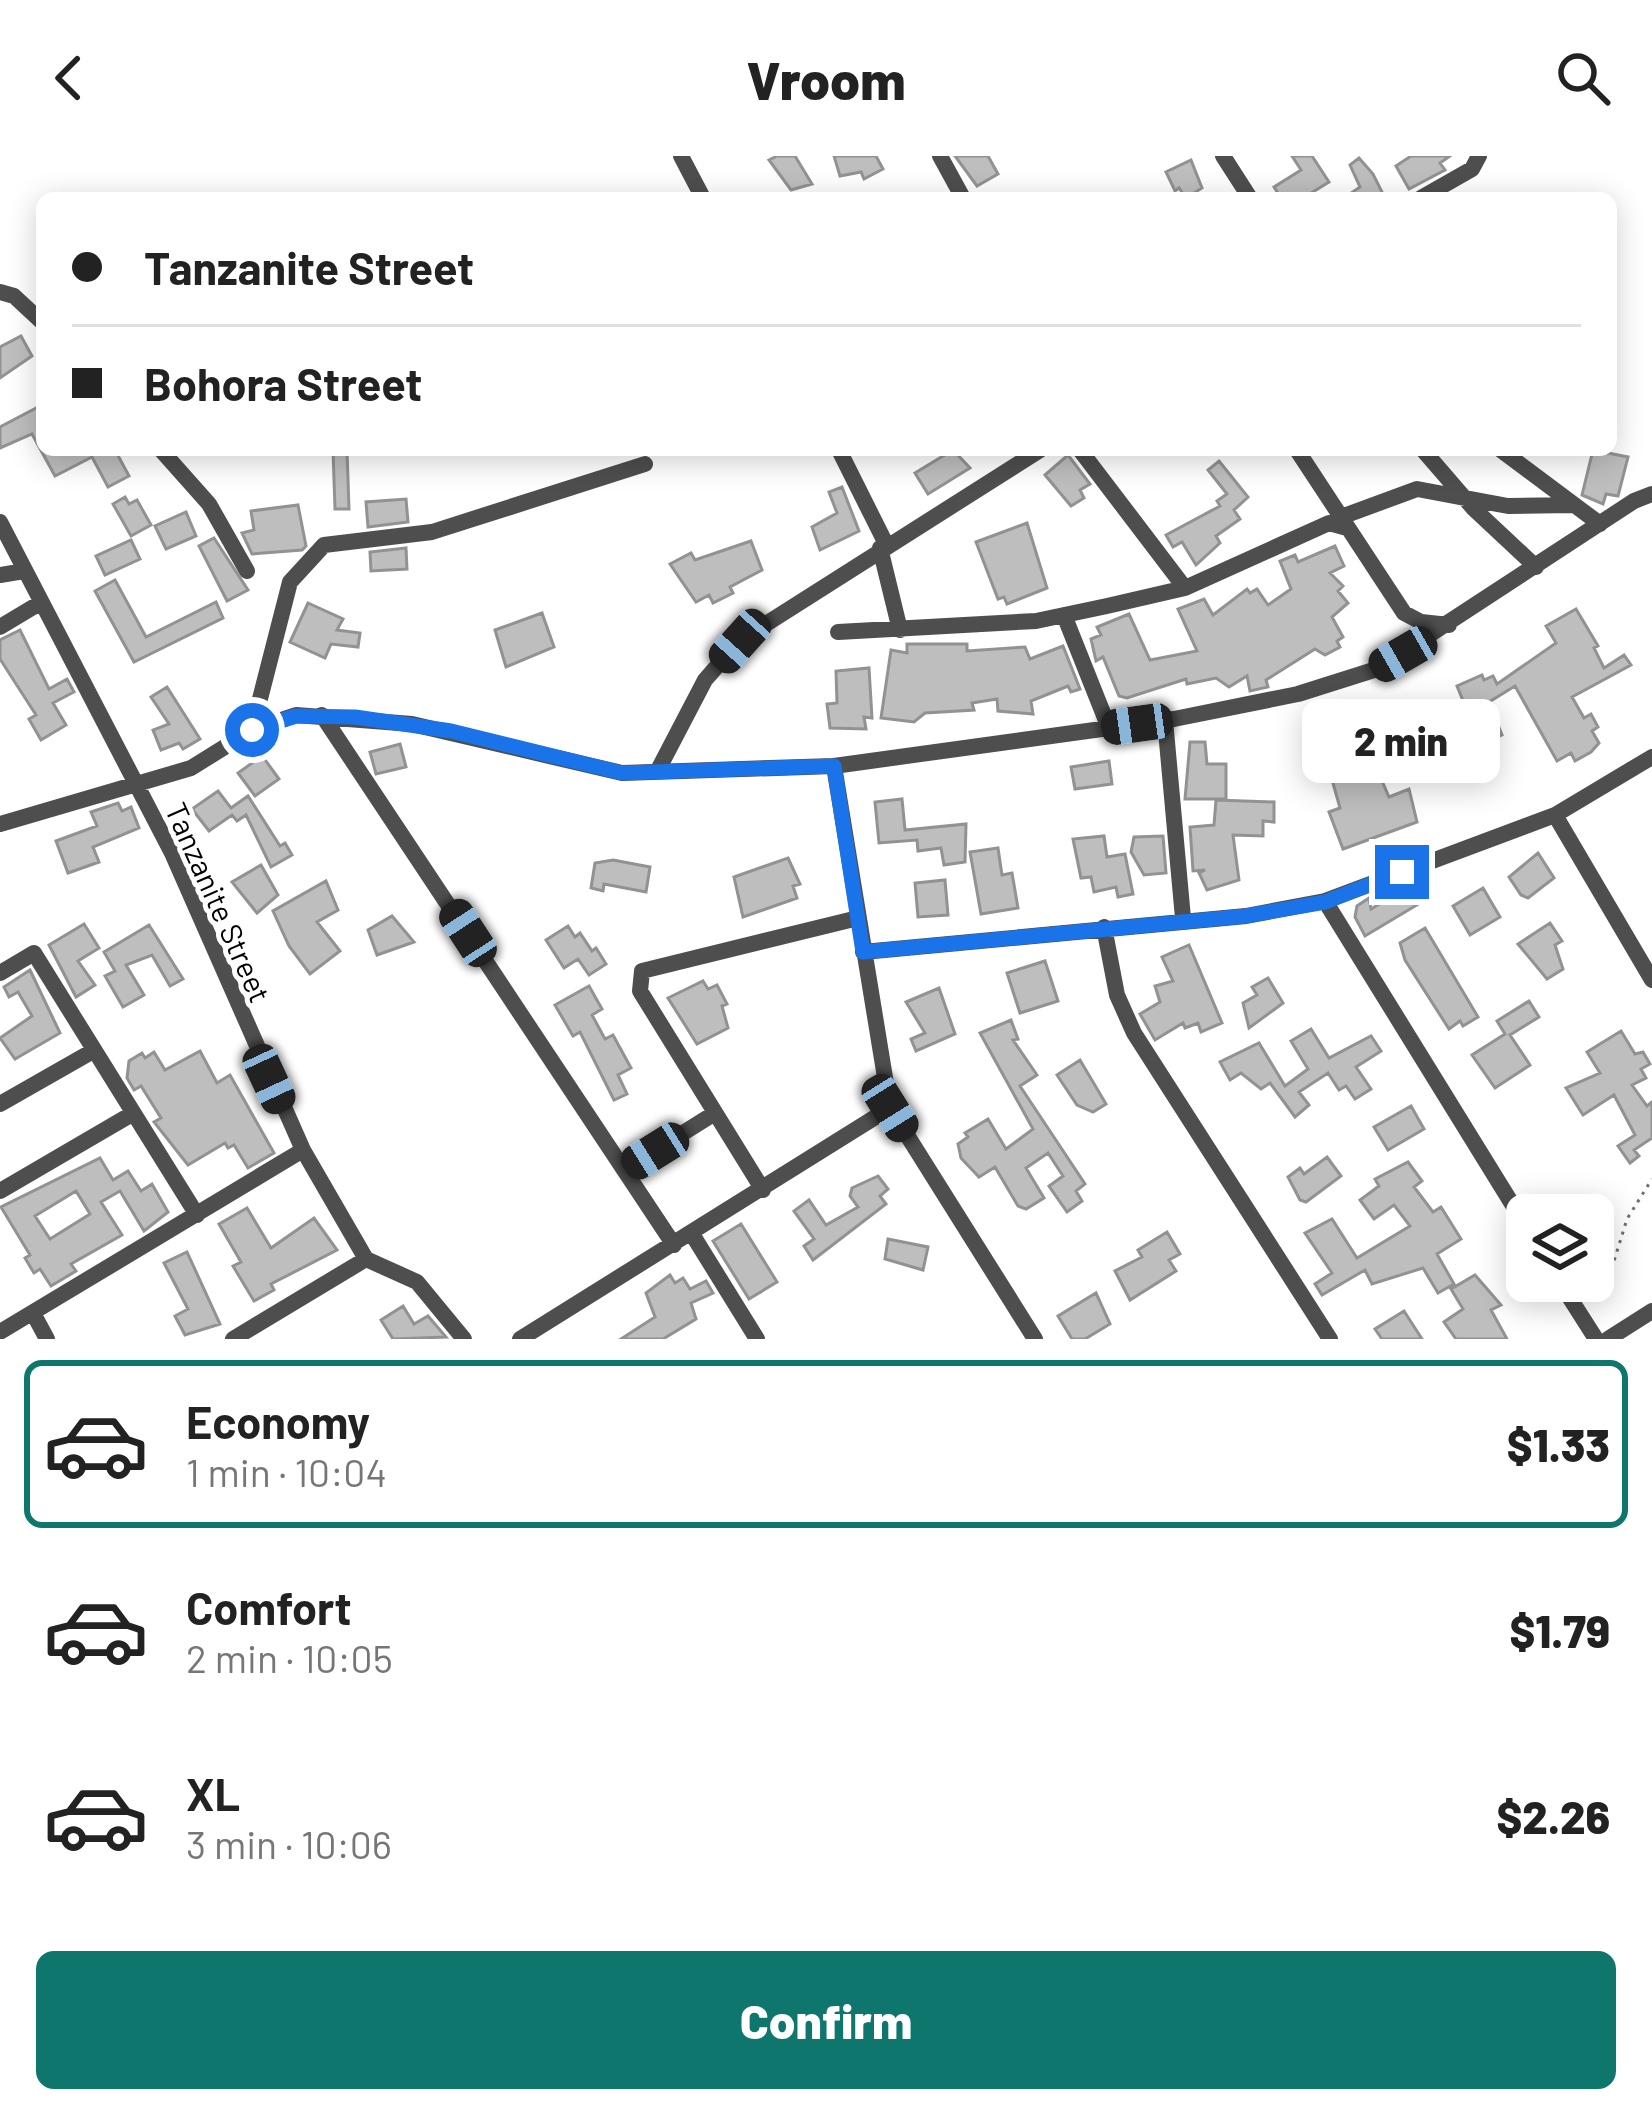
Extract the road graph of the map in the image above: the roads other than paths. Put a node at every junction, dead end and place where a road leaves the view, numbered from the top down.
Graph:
1 (681, 156) edge
2 (940, 156) edge
3 (1223, 156) edge
4 (1479, 156) edge
5 (700, 192) edge
6 (960, 192) edge
7 (1246, 192) edge
8 (1432, 192) edge
9 (0, 292) edge
10 (36, 316) edge
11 (166, 456) edge
12 (842, 456) edge
13 (1030, 456) edge
14 (1085, 456) edge
15 (1302, 456) edge
16 (1428, 456) edge
17 (1509, 456) edge
18 (645, 464) dead end
19 (1652, 494) edge
20 (1464, 498) junction
21 (1572, 505) junction
22 (1344, 522) junction
23 (0, 523) edge
24 (1600, 524) junction
25 (883, 546) junction
26 (1536, 567) junction
27 (23, 571) junction
28 (247, 571) dead end
29 (0, 575) edge
30 (1185, 588) junction
31 (40, 603) junction
32 (1064, 615) junction
33 (1449, 625) junction
34 (0, 627) edge
35 (900, 630) junction
36 (838, 632) dead end
37 (322, 716) junction
38 (1165, 720) junction
39 (1109, 728) junction
40 (252, 730) junction
41 (1652, 757) edge
42 (834, 766) junction
43 (657, 772) junction
44 (136, 781) junction
45 (1555, 815) junction
46 (0, 824) edge
47 (1325, 902) junction
48 (858, 918) junction
49 (1183, 918) junction
50 (1104, 927) junction
51 (863, 952) junction
52 (0, 973) edge
53 (1652, 980) edge
54 (93, 1051) junction
55 (0, 1104) edge
56 (890, 1108) junction
57 (716, 1113) junction
58 (132, 1114) junction
59 (303, 1150) junction
60 (624, 1170) junction
61 (0, 1190) edge
62 (763, 1190) junction
63 (1506, 1194) edge
64 (197, 1215) junction
65 (692, 1234) junction
66 (674, 1245) junction
67 (366, 1258) junction
68 (1572, 1302) edge
69 (1652, 1311) edge
70 (33, 1312) junction
71 (0, 1332) edge
72 (47, 1339) edge
73 (232, 1339) edge
74 (464, 1339) edge
75 (520, 1339) edge
76 (757, 1339) edge
77 (1035, 1339) edge
78 (1330, 1339) edge
79 (1596, 1339) edge
80 (1608, 1339) edge

1 - 5 street
2 - 6 street
3 - 7 street
4 - 8 street
9 - 10 street
11 - 28 street
12 - 25 street
13 - 25 street
14 - 30 street
15 - 22 street
16 - 20 street
17 - 21 street
18 - 40 street
19 - 24 street, Tanzanite Street
20 - 21 street
20 - 22 street
20 - 26 street
21 - 24 street
22 - 30 street
22 - 33 street
23 - 27 street
24 - 26 street, Tanzanite Street
25 - 35 street
25 - 43 street
26 - 33 street, Tanzanite Street
27 - 29 street
27 - 31 street
30 - 32 street
31 - 34 street
31 - 44 street
32 - 35 street
32 - 39 street
33 - 38 street, Tanzanite Street
35 - 36 street
37 - 40 street, Tanzanite Street
37 - 43 street, Tanzanite Street
37 - 60 street
38 - 39 street, Tanzanite Street
38 - 49 street
39 - 42 street, Tanzanite Street
40 - 44 street, Tanzanite Street
41 - 45 street
42 - 43 street, Tanzanite Street
42 - 48 street
44 - 46 street
44 - 59 street, Tanzanite Street
45 - 47 street
45 - 53 street
47 - 49 street
47 - 63 street
48 - 51 street
48 - 57 street
49 - 50 street
50 - 51 street
50 - 78 street
51 - 56 street
52 - 54 street
54 - 55 street
54 - 58 street
56 - 62 street
56 - 77 street
57 - 60 street
57 - 62 street
58 - 61 street
58 - 64 street
59 - 64 street
59 - 67 street, Tanzanite Street
60 - 66 street
62 - 65 street
64 - 70 street
65 - 66 street
65 - 76 street
66 - 75 street
67 - 73 street
67 - 74 street
68 - 79 street
69 - 80 street
70 - 71 street
70 - 72 street

